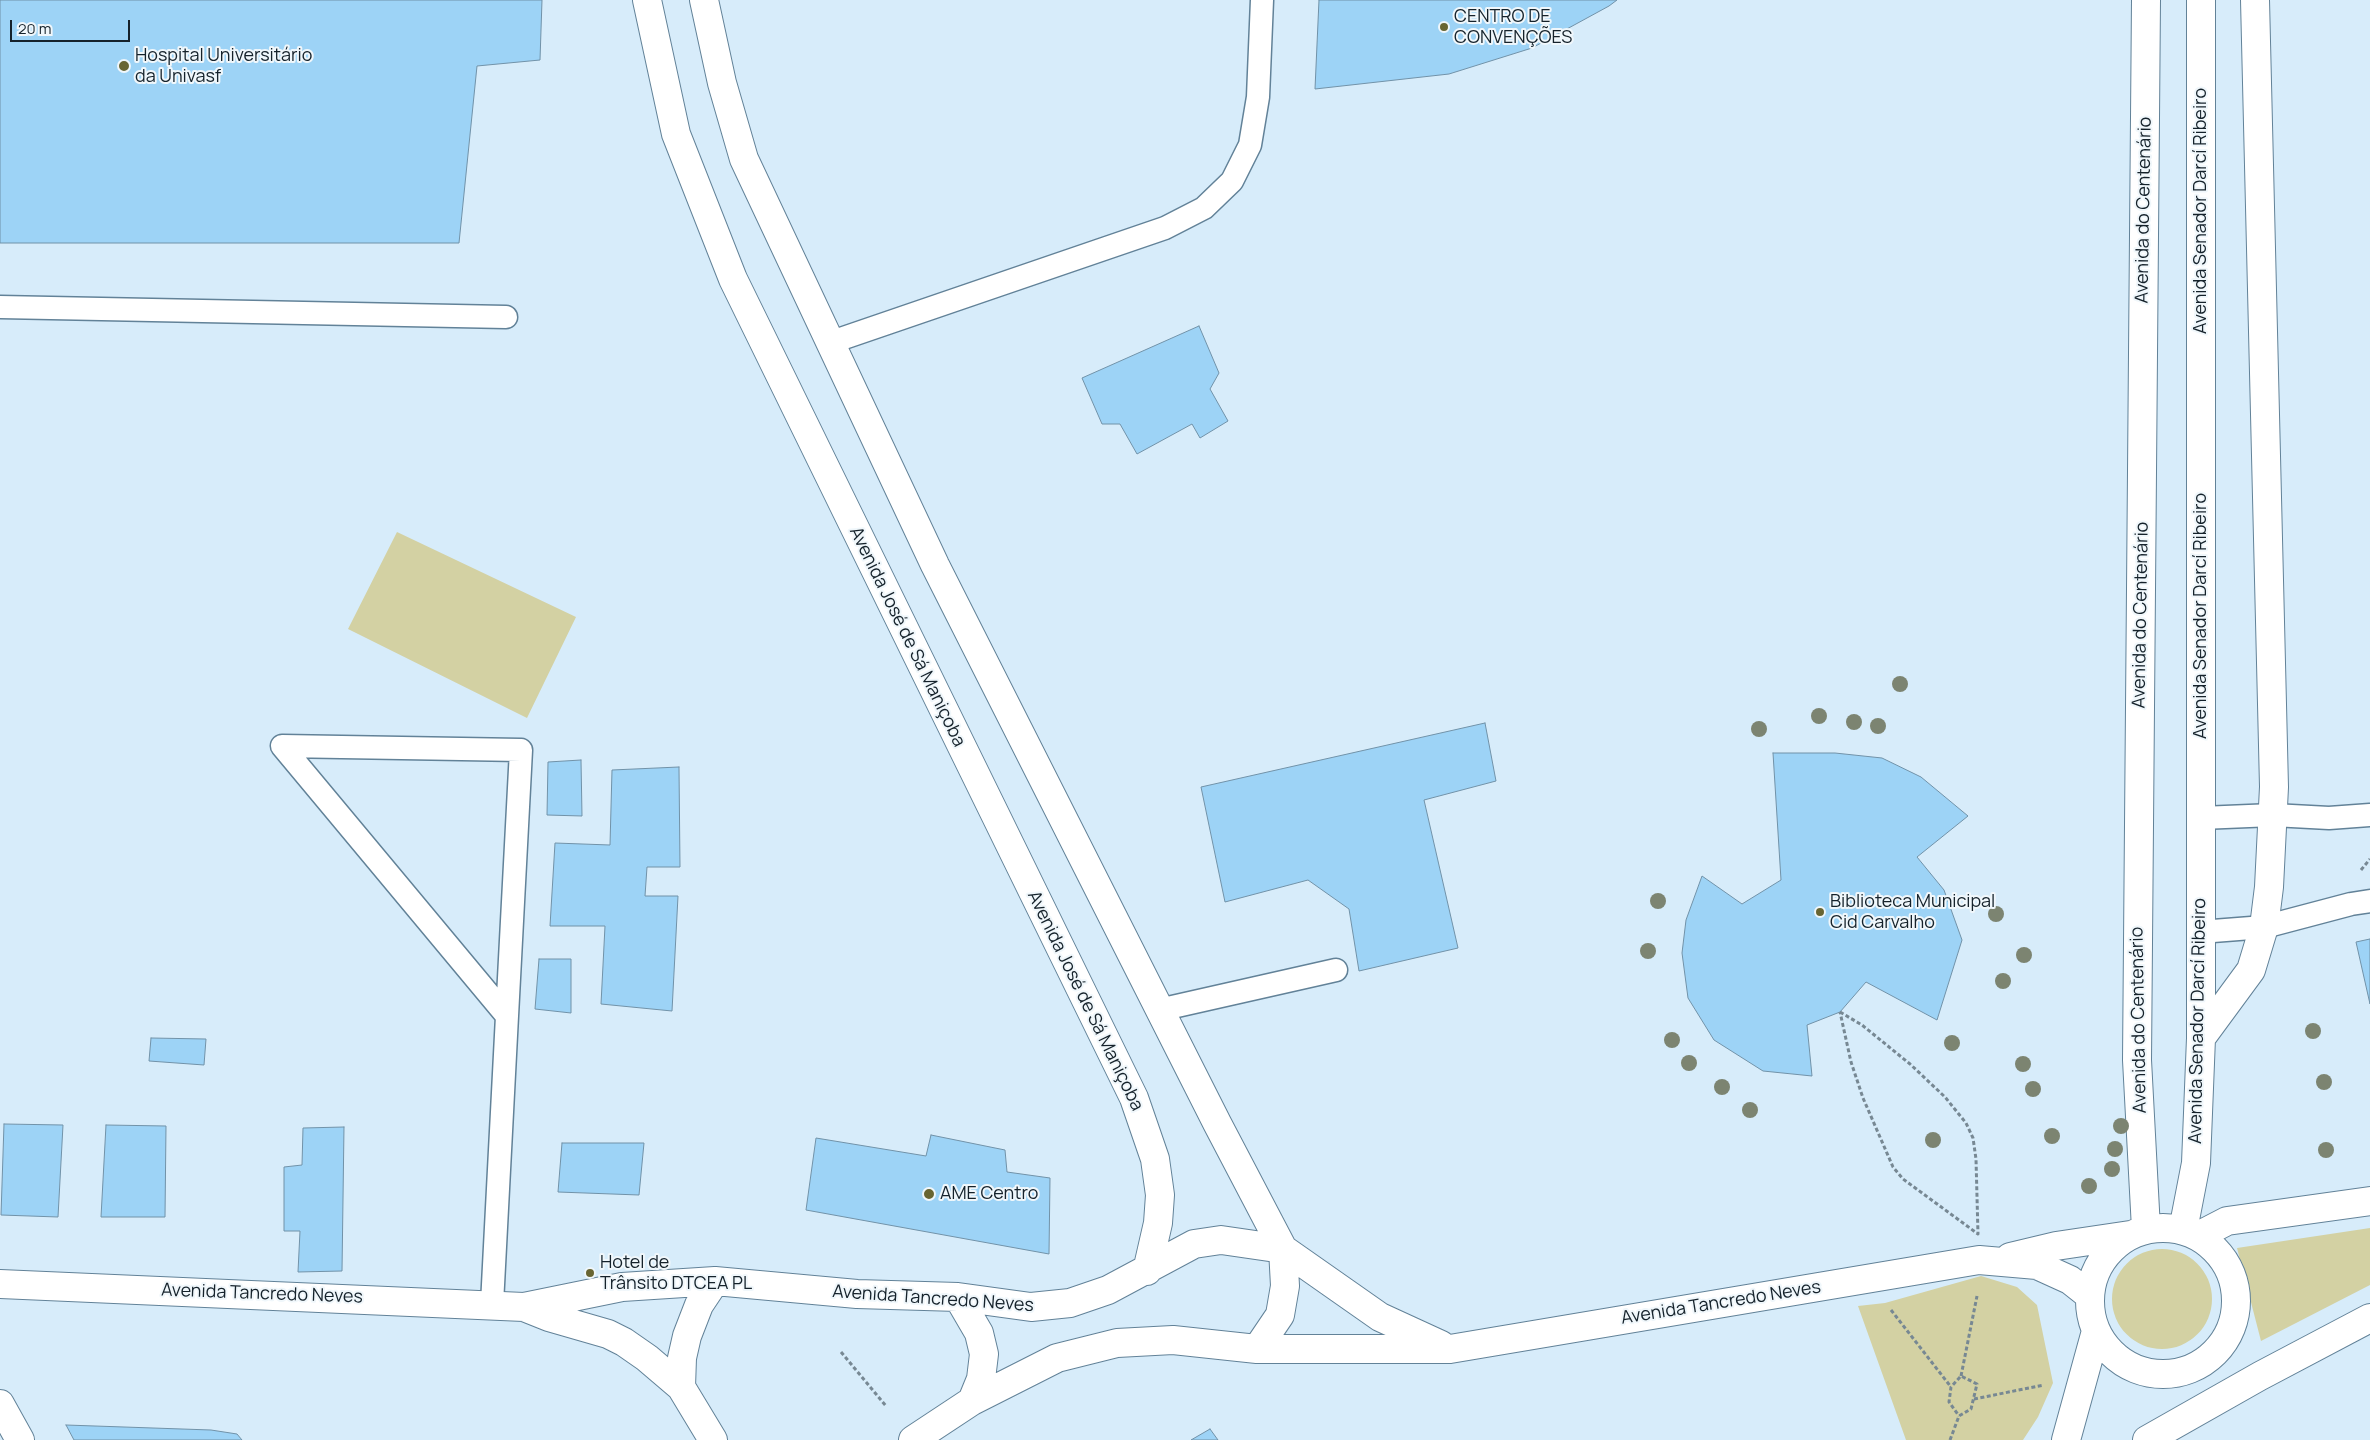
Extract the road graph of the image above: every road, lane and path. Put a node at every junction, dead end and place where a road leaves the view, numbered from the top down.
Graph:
1 (646, 0) edge
2 (704, 0) edge
3 (1262, 0) edge
4 (2146, 0) edge
5 (2201, 0) edge
6 (2255, 0) edge
7 (0, 307) edge
8 (506, 318) dead end
9 (829, 344) junction
10 (2273, 815) junction
11 (2370, 816) edge
12 (2201, 818) junction
13 (2370, 901) edge
14 (2264, 928) junction
15 (2200, 932) junction
16 (1336, 970) dead end
17 (1159, 1010) junction
18 (507, 1016) junction
19 (1844, 1036) joint
20 (2201, 1038) junction
21 (2370, 1201) edge
22 (2138, 1232) junction
23 (2190, 1233) junction
24 (1283, 1249) junction
25 (1992, 1261) junction
26 (1147, 1270) junction
27 (715, 1281) junction
28 (0, 1284) edge
29 (1977, 1294) dead end
30 (2089, 1295) junction
31 (958, 1297) junction
32 (1885, 1303) dead end
33 (492, 1304) junction
34 (524, 1307) junction
35 (2370, 1318) edge
36 (2096, 1332) junction
37 (1257, 1349) junction
38 (1450, 1349) junction
39 (841, 1352) dead end
40 (1961, 1376) junction
41 (2053, 1383) dead end
42 (1951, 1387) junction
43 (682, 1388) junction
44 (1974, 1400) junction
45 (972, 1401) junction
46 (0, 1404) edge
47 (886, 1406) dead end
48 (1959, 1416) junction
49 (20, 1440) edge
50 (713, 1440) edge
51 (912, 1440) edge
52 (1950, 1440) edge
53 (2066, 1440) edge
54 (2147, 1440) edge

1 - 26 main road, Avenida José de Sá Maniçoba
2 - 9 main road
3 - 9 lane
4 - 22 main road, Avenida do Centenário
5 - 12 main road, Avenida Senador Darcí Ribeiro
6 - 10 main road
7 - 8 lane
9 - 17 main road
10 - 11 lane
10 - 12 lane
10 - 14 main road
12 - 15 main road, Avenida Senador Darcí Ribeiro
13 - 14 lane
14 - 15 lane
14 - 20 main road
15 - 20 main road, Avenida Senador Darcí Ribeiro
16 - 17 lane
17 - 24 main road
18 - 18 lane
18 - 33 lane
19 - 19 path
20 - 23 main road, Avenida Senador Darcí Ribeiro
21 - 23 main road
22 - 23 main road
22 - 25 main road, Avenida Tancredo Neves
22 - 30 main road
23 - 36 main road
24 - 26 main road, Avenida Tancredo Neves
24 - 37 main road
24 - 38 main road, Avenida Tancredo Neves
25 - 30 main road, Avenida Tancredo Neves
25 - 38 main road, Avenida Tancredo Neves
26 - 31 main road, Avenida Tancredo Neves
27 - 31 main road, Avenida Tancredo Neves
27 - 34 main road, Avenida Tancredo Neves
27 - 43 main road
28 - 33 main road, Avenida Tancredo Neves
29 - 40 path
30 - 36 main road
31 - 45 main road
32 - 42 path
33 - 34 main road, Avenida Tancredo Neves
34 - 43 main road, Avenida Tancredo Neves
35 - 54 main road
36 - 53 main road
37 - 38 main road, Avenida Tancredo Neves
37 - 45 main road, Avenida Tancredo Neves
39 - 47 path
40 - 42 path
40 - 44 path
41 - 44 path
42 - 48 path
43 - 50 main road
44 - 48 path
45 - 51 main road, Avenida Tancredo Neves
46 - 49 main road
48 - 52 path

